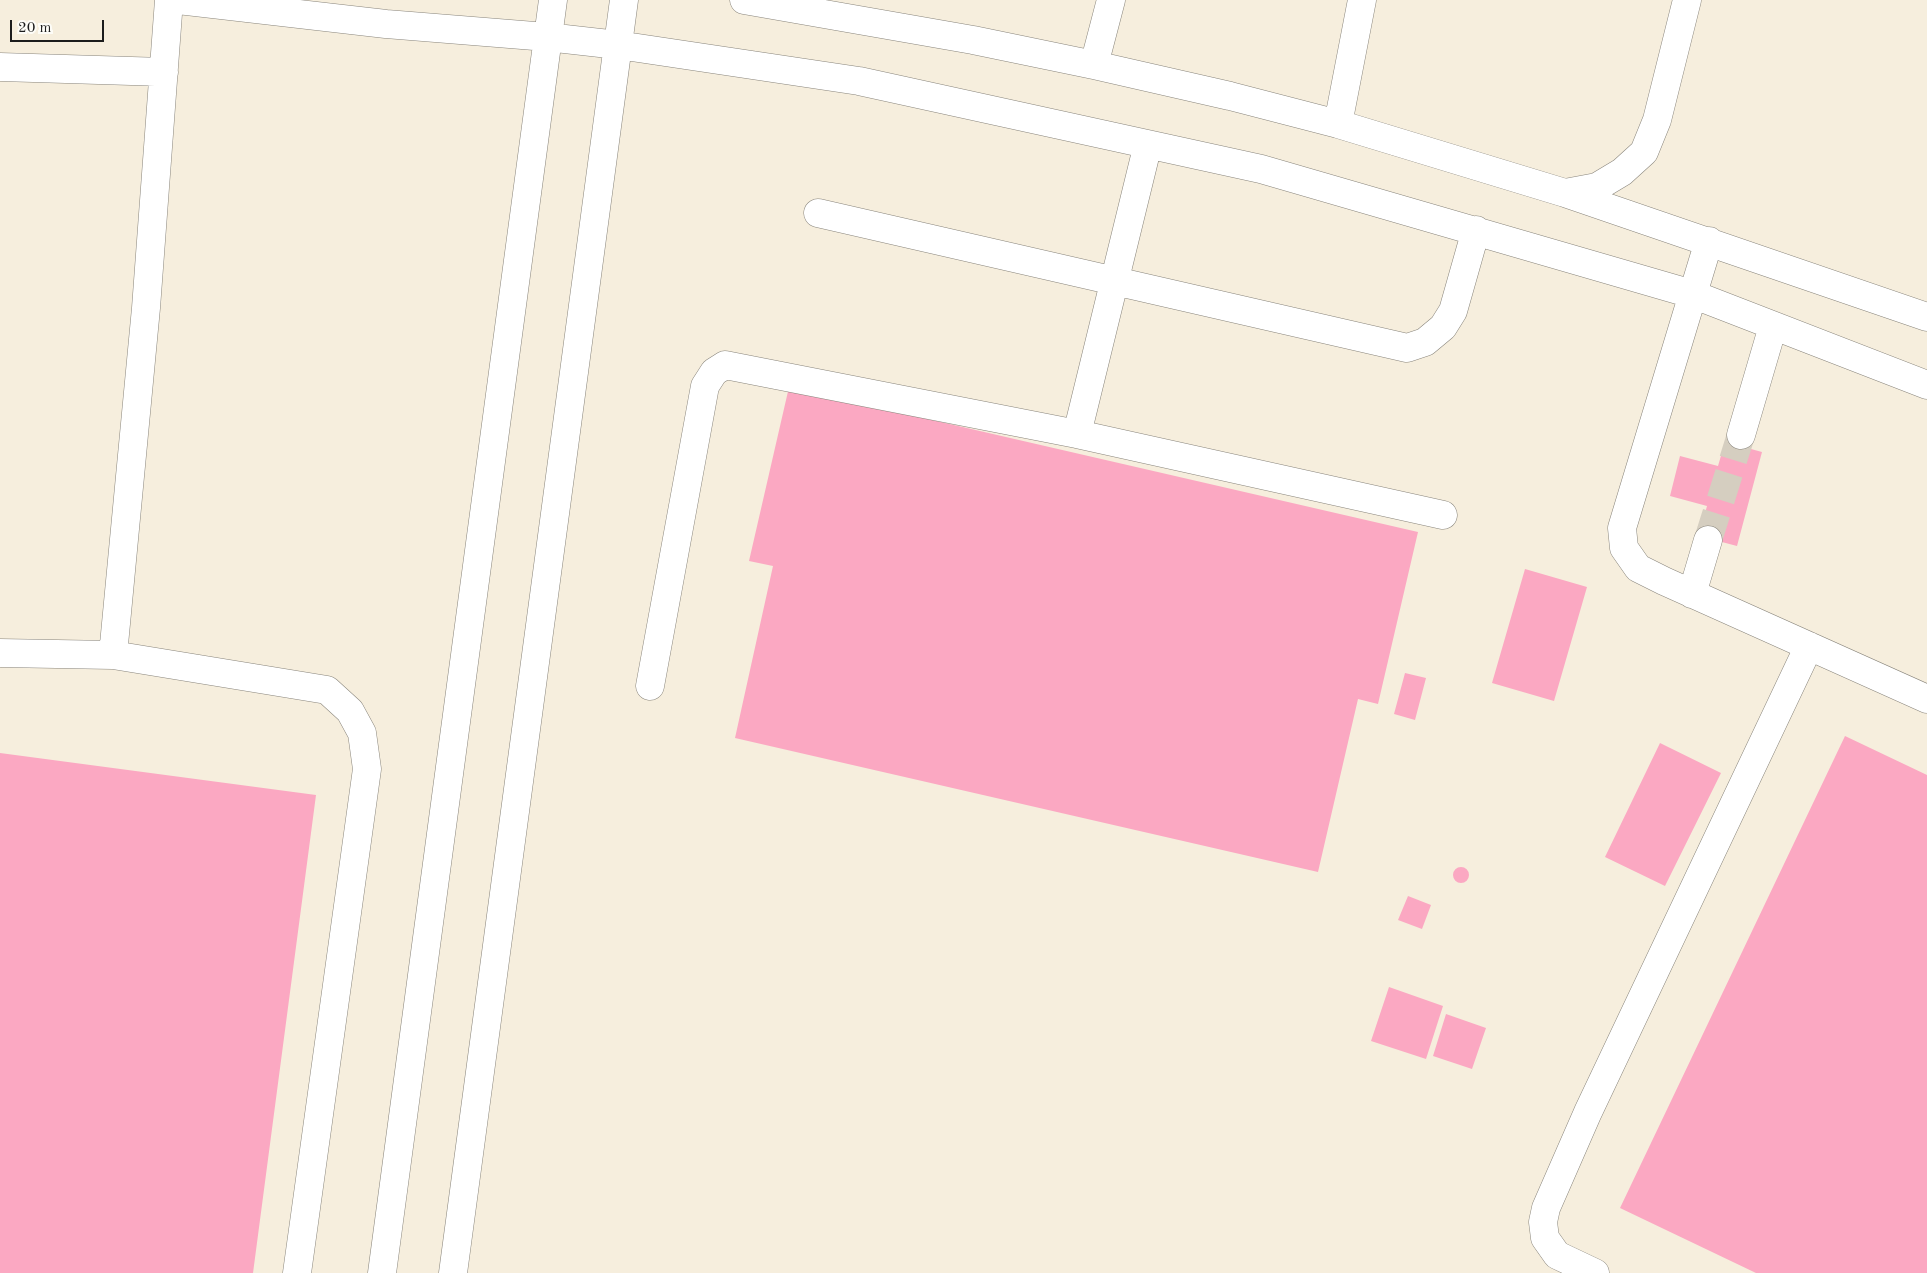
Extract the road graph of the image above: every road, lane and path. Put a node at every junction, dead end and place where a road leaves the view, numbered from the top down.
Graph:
1 (170, 0) edge
2 (178, 0) edge
3 (553, 0) edge
4 (624, 0) edge
5 (744, 0) edge
6 (1111, 0) edge
7 (1362, 0) edge
8 (1687, 0) edge
9 (547, 37) junction
10 (618, 45) junction
11 (1094, 65) junction
12 (0, 67) edge
13 (164, 72) junction
14 (1338, 124) junction
15 (1148, 144) junction
16 (1565, 194) junction
17 (818, 213) dead end
18 (1476, 230) junction
19 (1709, 241) junction
20 (1116, 280) junction
21 (1692, 294) junction
22 (1927, 317) edge
23 (1773, 326) junction
24 (1927, 385) edge
25 (1077, 434) junction
26 (1741, 435) tunnel mouth
27 (1442, 515) dead end
28 (1708, 540) tunnel mouth
29 (1692, 594) junction
30 (1809, 646) junction
31 (0, 653) edge
32 (113, 655) junction
33 (650, 686) dead end
34 (1927, 700) edge
35 (297, 1273) edge
36 (382, 1273) edge
37 (453, 1273) edge
38 (1595, 1273) edge

1 - 13 lane
2 - 9 lane
3 - 9 lane
4 - 10 lane
5 - 11 lane
6 - 11 lane
7 - 14 lane
8 - 16 lane
9 - 10 lane
9 - 36 lane
10 - 15 lane
10 - 37 lane
11 - 14 lane
12 - 13 lane
13 - 32 lane
14 - 16 lane
15 - 18 lane
15 - 20 lane
16 - 19 lane
17 - 20 lane
18 - 20 lane
18 - 21 lane
19 - 21 lane
19 - 22 lane
20 - 25 lane
21 - 23 lane
21 - 29 lane
23 - 24 lane
23 - 26 lane
25 - 27 lane
25 - 33 lane
28 - 29 lane
29 - 30 lane
30 - 34 lane
30 - 38 lane
31 - 32 lane
32 - 35 lane

